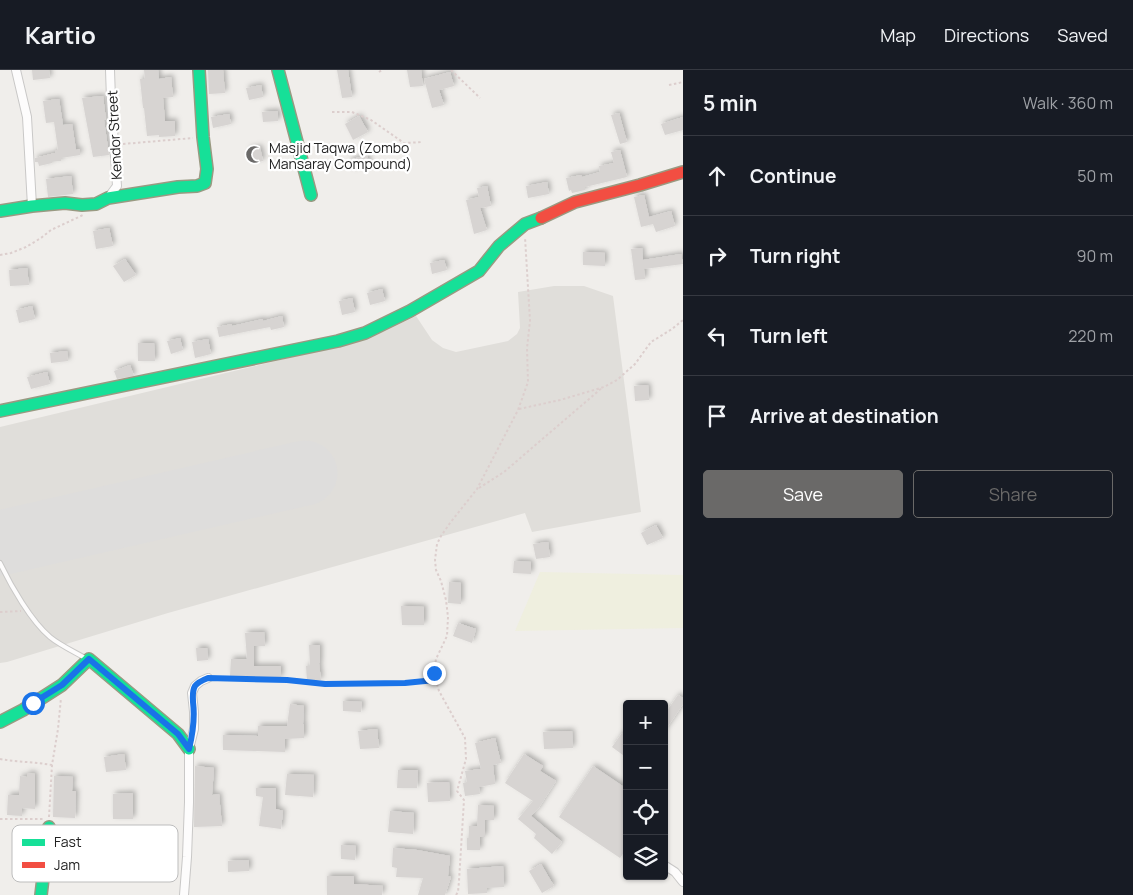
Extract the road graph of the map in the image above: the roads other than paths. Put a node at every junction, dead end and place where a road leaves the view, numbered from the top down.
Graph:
1 (16, 70) edge
2 (110, 70) edge
3 (198, 70) edge
4 (278, 70) edge
5 (683, 172) edge
6 (311, 195) dead end
7 (108, 198) junction
8 (32, 206) junction
9 (0, 211) edge
10 (0, 411) edge
11 (0, 563) edge
12 (89, 659) junction
13 (208, 678) road end
14 (0, 722) edge
15 (189, 749) junction
16 (668, 868) edge
17 (43, 882) edge
18 (683, 882) edge
19 (41, 895) edge
20 (184, 895) edge

1 - 8 street
2 - 7 street, Kendor Street
3 - 7 street
4 - 6 street
5 - 10 street
7 - 8 street
8 - 9 street
11 - 12 lane
12 - 14 street
12 - 15 street
13 - 15 street
15 - 20 street
16 - 18 street
17 - 19 street

